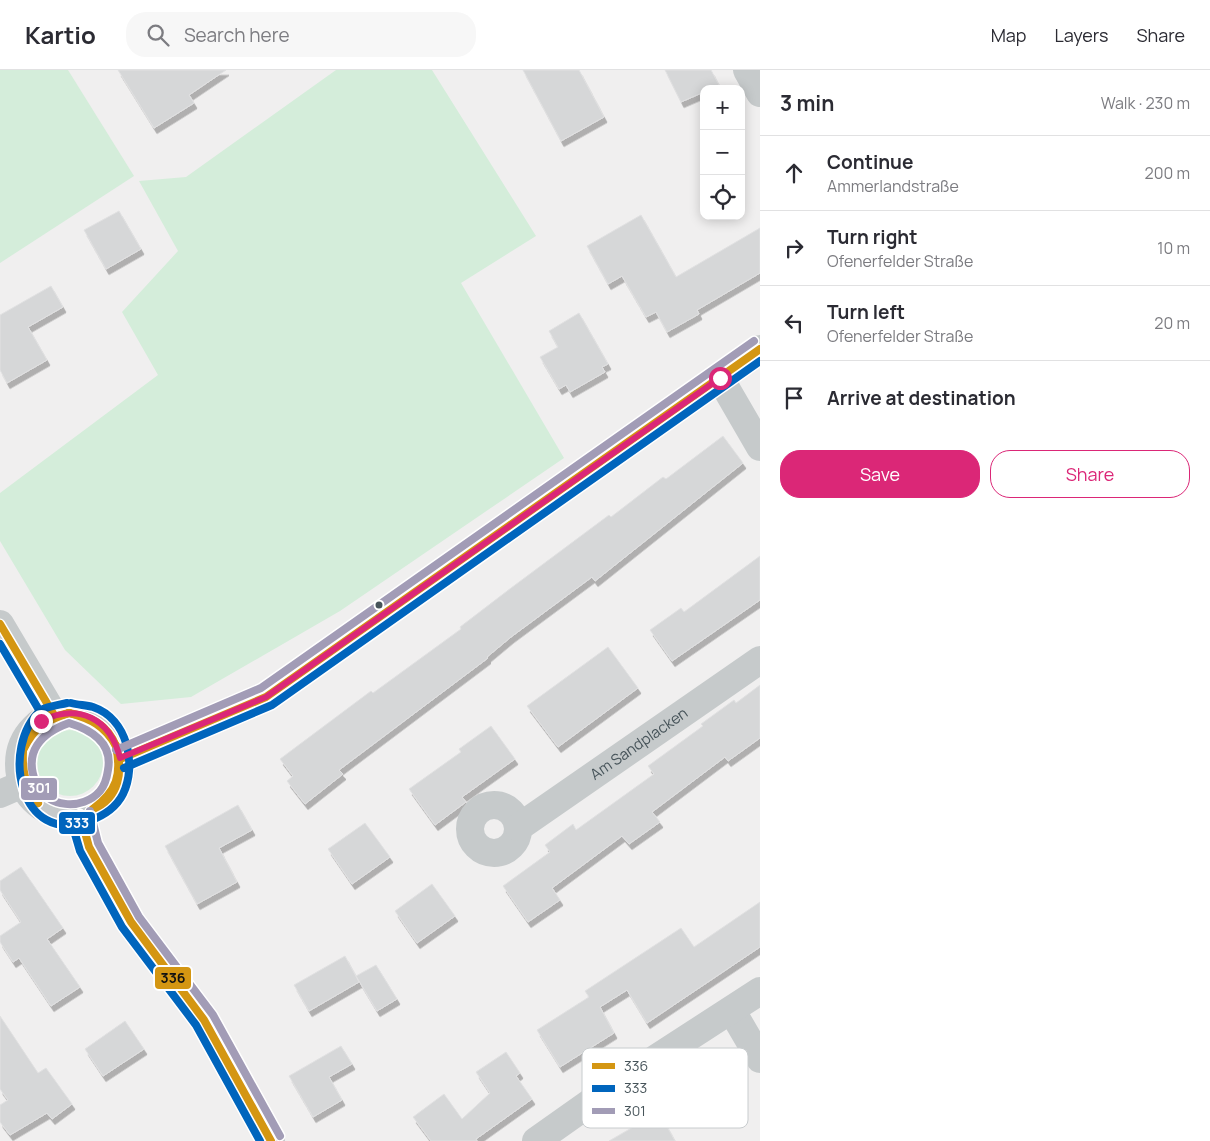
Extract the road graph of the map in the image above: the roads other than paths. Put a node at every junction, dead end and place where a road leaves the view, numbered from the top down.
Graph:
1 (747, 70) edge
2 (760, 92) edge
3 (760, 348) edge
4 (720, 378) junction
5 (760, 447) edge
6 (0, 624) edge
7 (760, 660) edge
8 (54, 715) junction
9 (120, 758) junction
10 (11, 789) edge
11 (80, 814) junction
12 (519, 827) dead end
13 (760, 991) edge
14 (732, 1011) junction
15 (673, 1048) edge
16 (760, 1059) edge
17 (582, 1108) edge
18 (271, 1141) edge
19 (536, 1141) edge

1 - 2 street
3 - 4 street
4 - 5 street
4 - 9 street
6 - 8 street
7 - 12 street, Am Sandplacken
8 - 9 street
8 - 10 street
9 - 11 street
10 - 11 street
11 - 18 street
13 - 14 street
14 - 15 street
14 - 16 street
17 - 19 street

